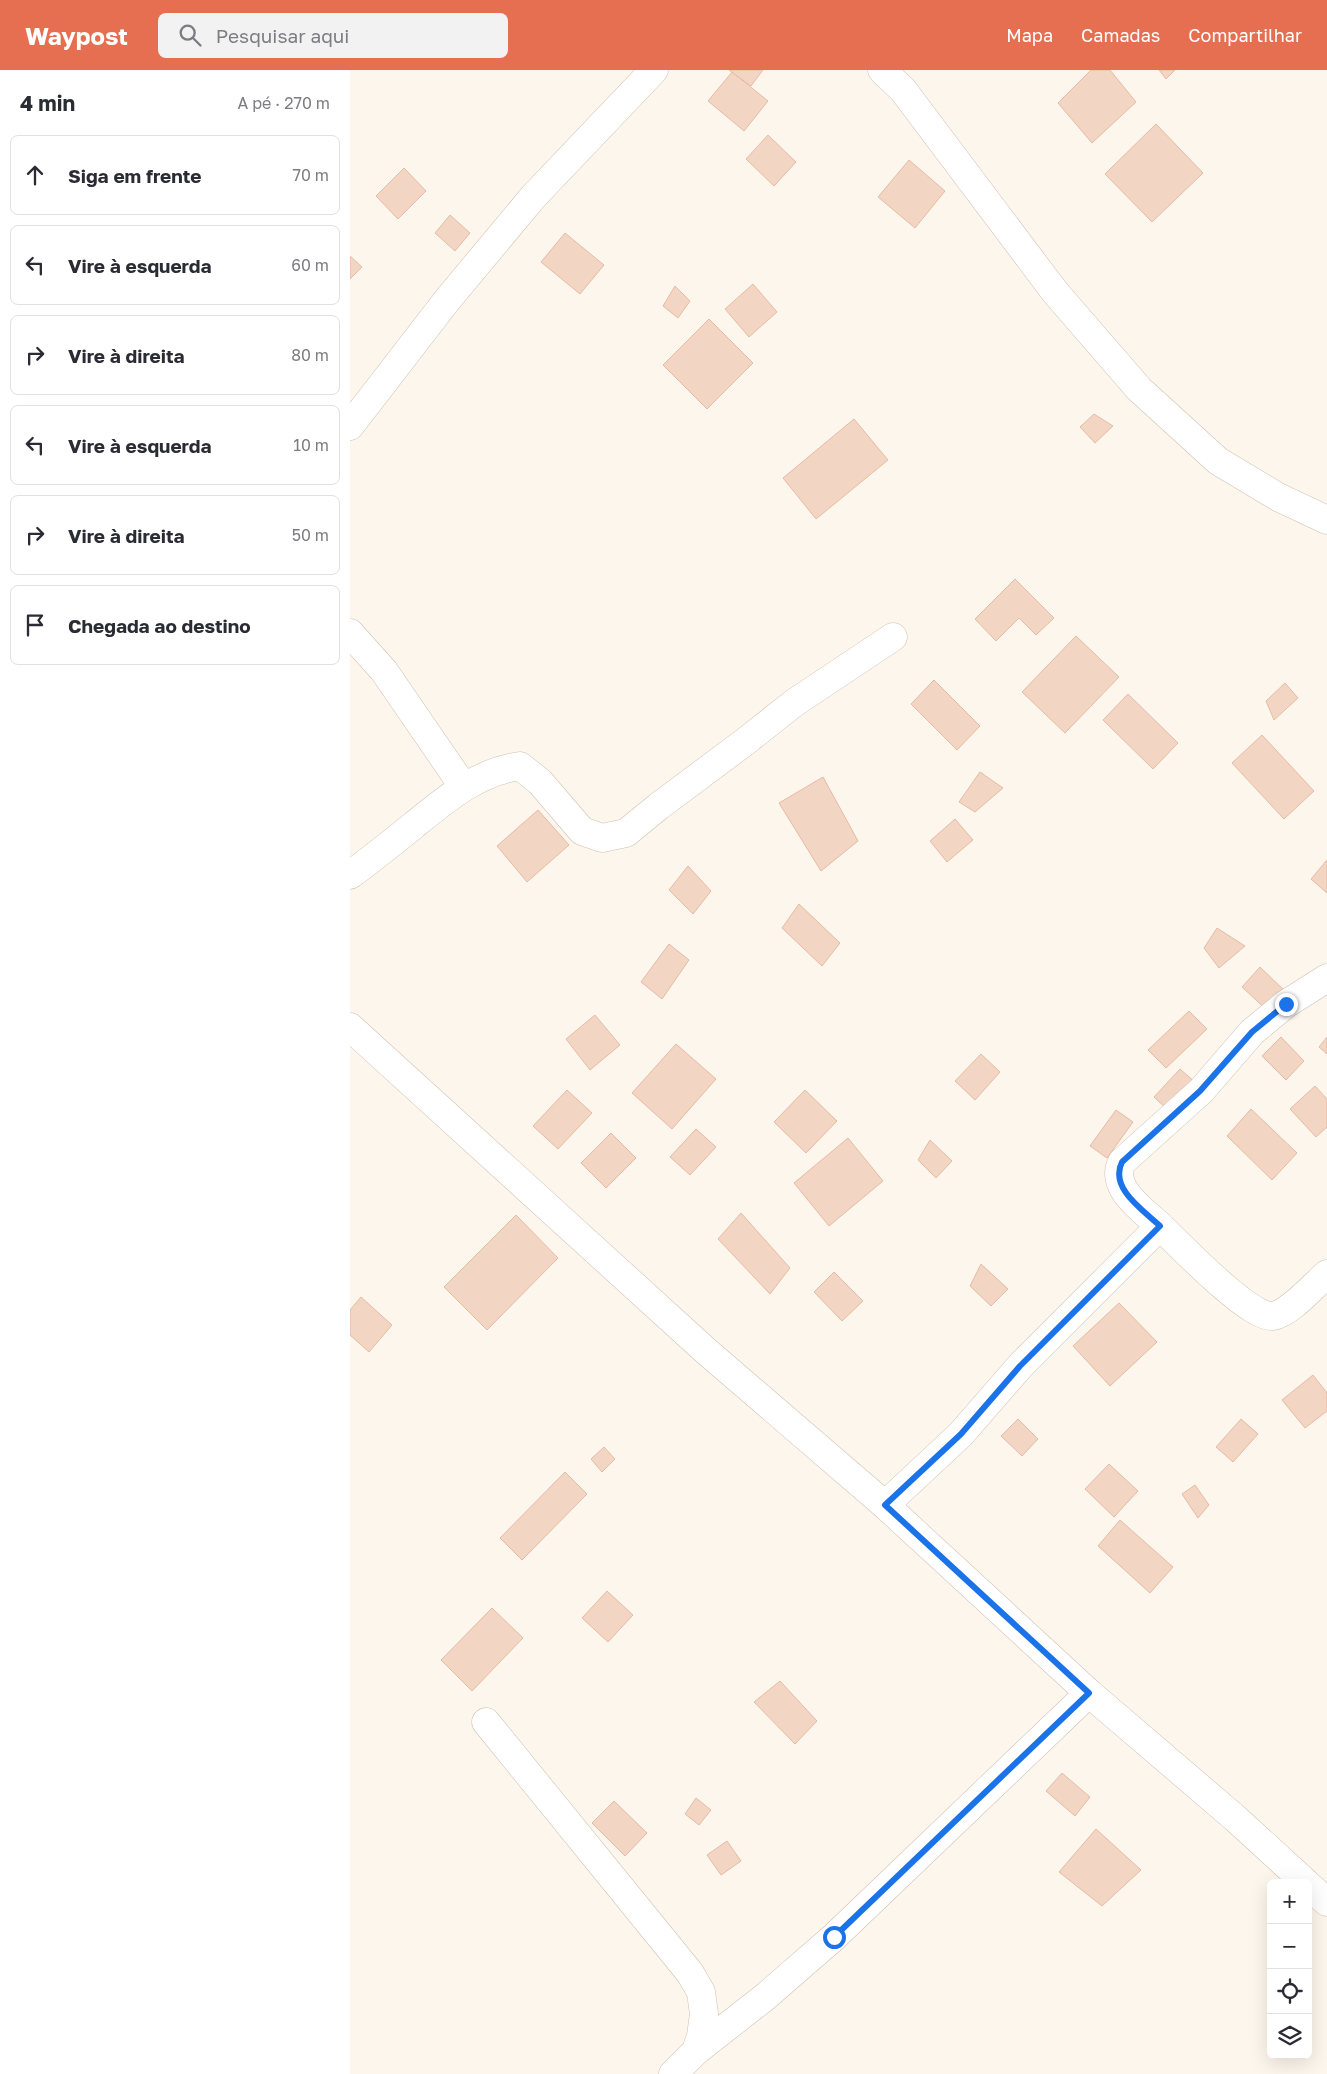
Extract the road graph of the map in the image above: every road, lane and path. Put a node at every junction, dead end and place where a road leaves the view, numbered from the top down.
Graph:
1 (654, 70) edge
2 (882, 70) edge
3 (350, 426) edge
4 (1327, 520) edge
5 (350, 633) edge
6 (893, 636) dead end
7 (463, 786) junction
8 (350, 875) edge
9 (1327, 978) edge
10 (350, 1027) edge
11 (1160, 1226) junction
12 (1327, 1274) edge
13 (885, 1505) junction
14 (1089, 1693) junction
15 (486, 1722) dead end
16 (1302, 1879) edge
17 (1312, 1888) edge
18 (1327, 1902) edge
19 (696, 2051) junction
20 (673, 2074) edge

1 - 3 street
2 - 4 street
5 - 7 street
6 - 7 street
7 - 8 street
9 - 11 street
10 - 13 street
11 - 12 street
11 - 13 street
13 - 14 street
14 - 16 street
14 - 19 street
15 - 19 street
17 - 18 street
19 - 20 street

